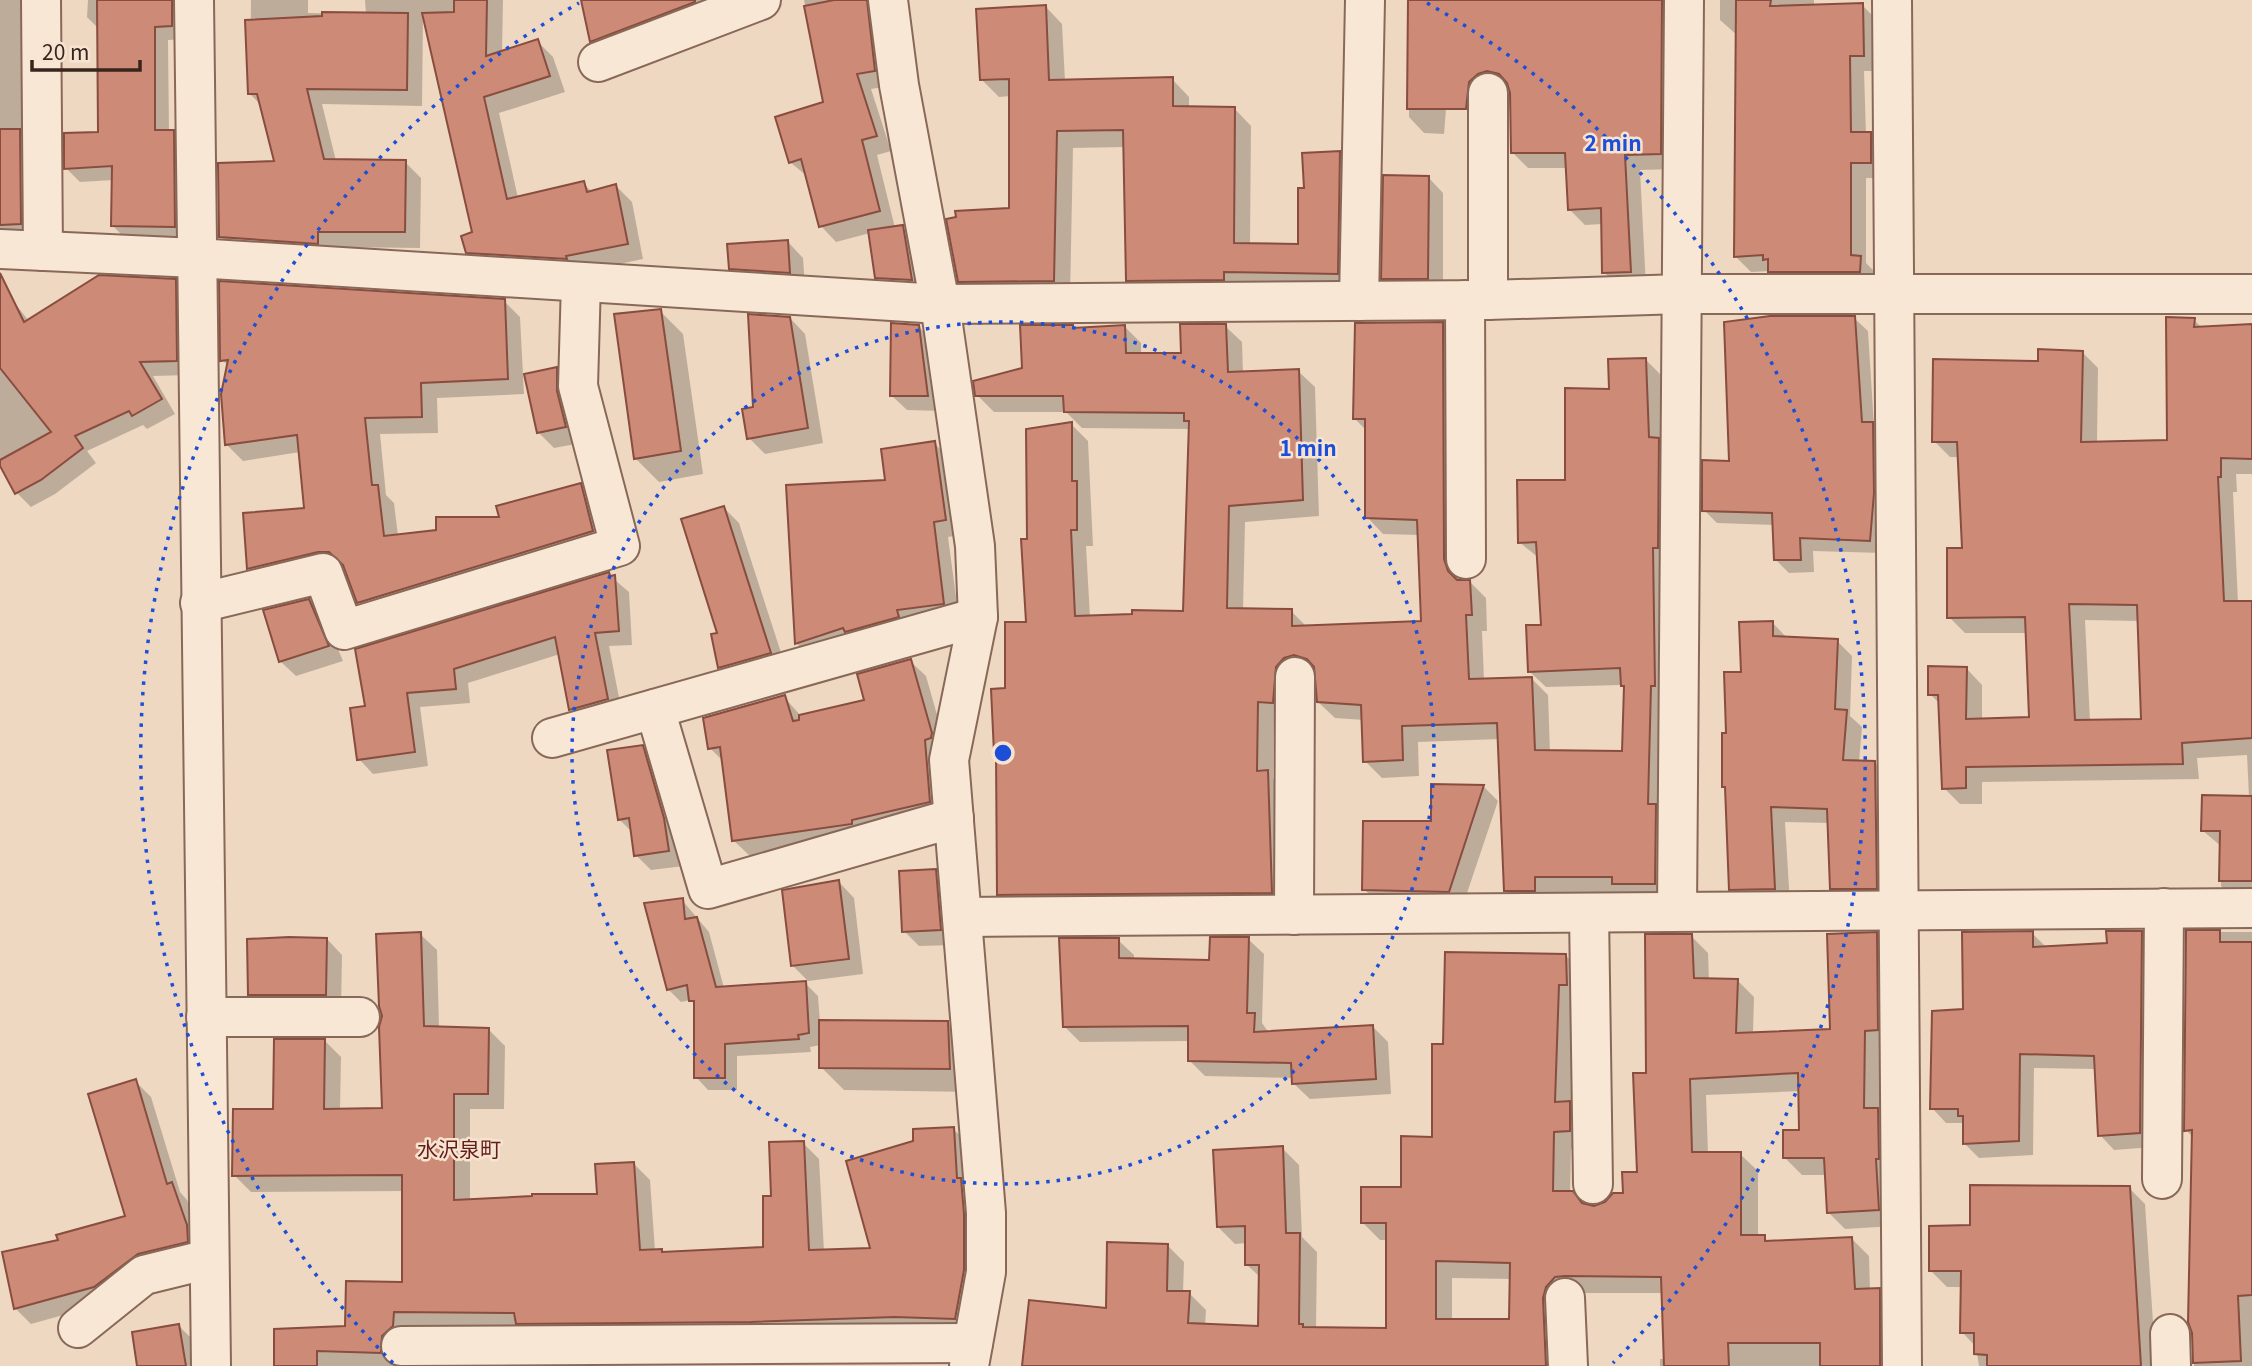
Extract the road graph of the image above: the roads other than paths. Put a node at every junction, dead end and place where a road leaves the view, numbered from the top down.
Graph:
1 (41, 0) edge
2 (194, 0) edge
3 (761, 0) edge
4 (888, 0) edge
5 (1365, 0) edge
6 (1684, 0) edge
7 (1892, 0) edge
8 (598, 62) dead end
9 (1488, 93) dead end
10 (0, 250) edge
11 (43, 251) junction
12 (196, 258) junction
13 (581, 282) junction
14 (1682, 294) junction
15 (2252, 295) edge
16 (1894, 296) junction
17 (1477, 300) junction
18 (1359, 301) junction
19 (940, 304) junction
20 (1466, 559) dead end
21 (200, 603) junction
22 (978, 617) junction
23 (1296, 677) dead end
24 (655, 709) junction
25 (552, 738) dead end
26 (954, 818) junction
27 (2164, 908) junction
28 (2252, 908) edge
29 (1676, 911) junction
30 (1899, 911) junction
31 (1589, 913) junction
32 (1294, 915) junction
33 (962, 917) junction
34 (206, 1017) junction
35 (360, 1017) dead end
36 (2162, 1179) dead end
37 (1593, 1184) dead end
38 (209, 1259) junction
39 (1565, 1298) dead end
40 (78, 1328) dead end
41 (401, 1346) dead end
42 (971, 1354) edge
43 (211, 1366) edge
44 (1568, 1366) edge
45 (1902, 1366) edge

1 - 11 street
2 - 12 street
3 - 8 street
4 - 19 street
5 - 18 street
6 - 14 street
7 - 16 street
9 - 17 street
10 - 11 street
11 - 12 street
12 - 13 street
12 - 21 street
13 - 19 street
13 - 21 street
14 - 16 street
14 - 17 street
14 - 29 street
15 - 16 street
16 - 30 street
17 - 18 street
17 - 20 street
18 - 19 street
19 - 22 street
21 - 34 street
22 - 24 street
22 - 26 street
23 - 32 street
24 - 25 street
24 - 26 street
26 - 33 street
27 - 28 street
27 - 30 street
27 - 36 street
29 - 30 street
29 - 31 street
30 - 45 street
31 - 32 street
31 - 37 street
32 - 33 street
33 - 42 street
34 - 35 street
34 - 38 street
38 - 40 street
38 - 43 street
39 - 44 street
41 - 42 street

